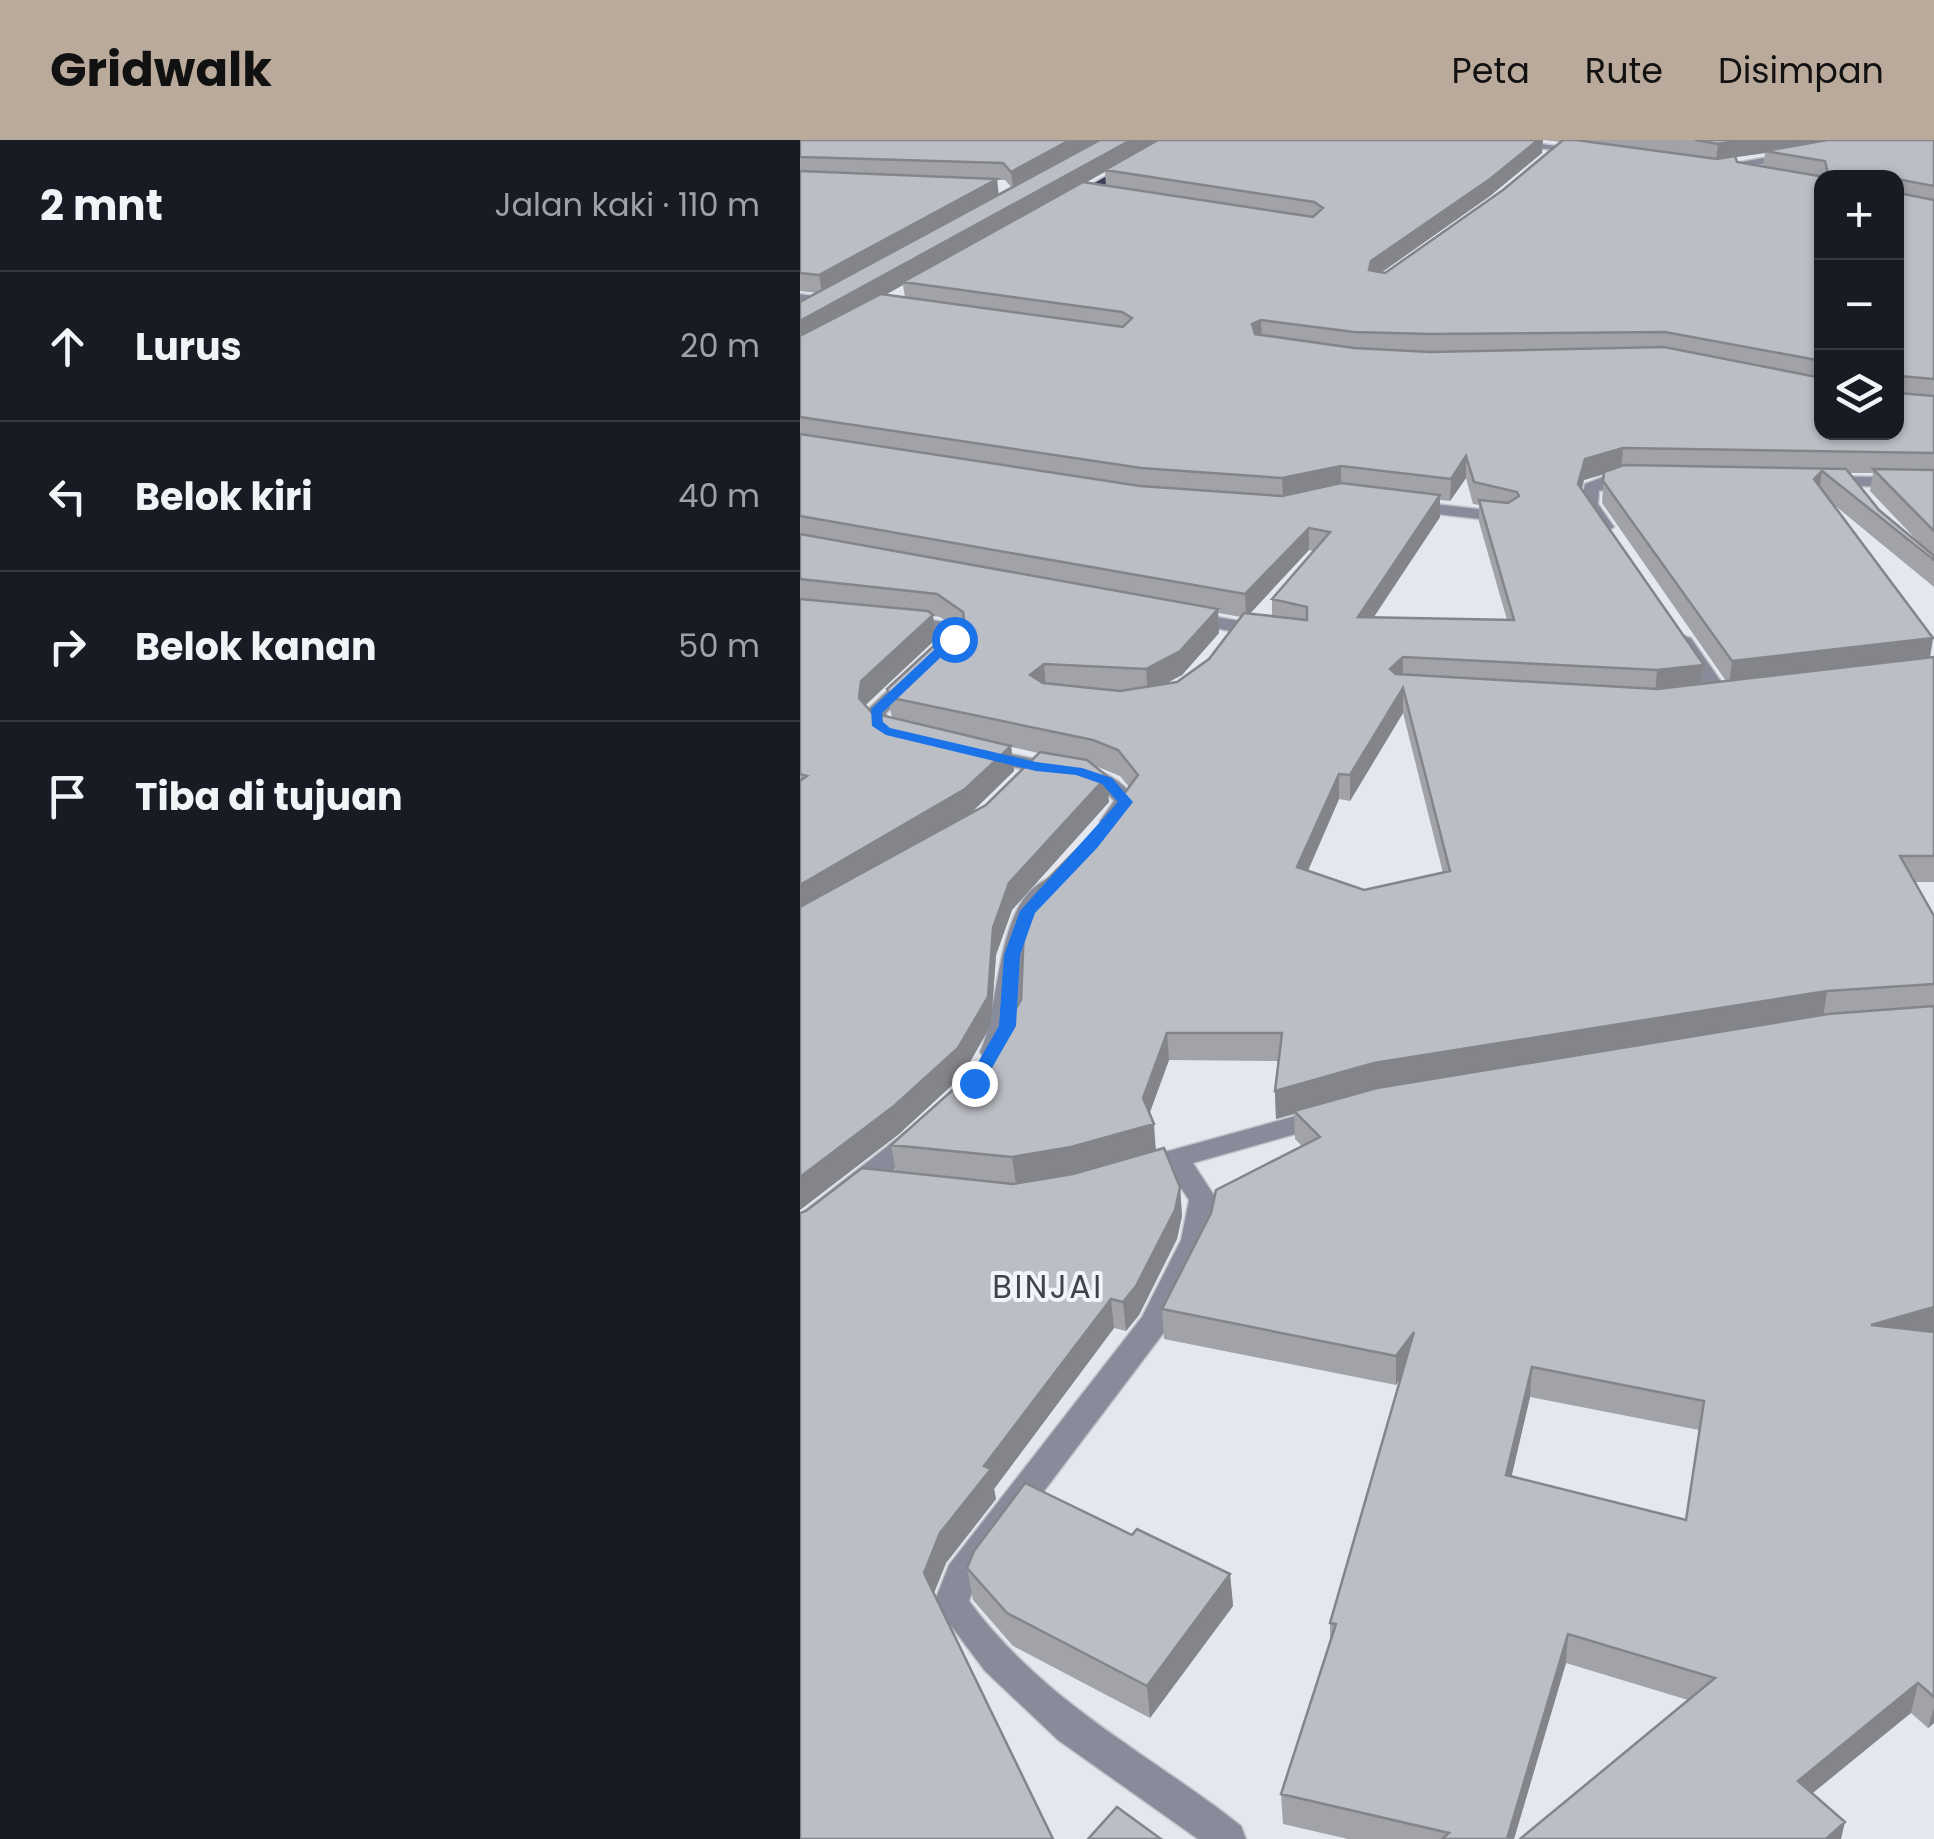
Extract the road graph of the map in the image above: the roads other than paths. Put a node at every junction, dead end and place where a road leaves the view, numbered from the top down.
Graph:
1 (1176, 140) edge
2 (1480, 140) edge
3 (1559, 149) junction
4 (1606, 152) edge
5 (1813, 154) edge
6 (1546, 160) edge
7 (1697, 165) edge
8 (1716, 168) junction
9 (1771, 177) edge
10 (1084, 192) junction
11 (1112, 197) edge
12 (1050, 211) edge
13 (847, 291) edge
14 (800, 298) edge
15 (830, 300) junction
16 (800, 316) edge
17 (1659, 479) edge
18 (1811, 480) edge
19 (1934, 482) edge
20 (1398, 504) edge
21 (1505, 517) edge
22 (1611, 536) edge
23 (1162, 614) edge
24 (881, 620) edge
25 (1251, 624) junction
26 (1677, 632) edge
27 (1282, 634) edge
28 (1218, 652) edge
29 (1688, 700) edge
30 (923, 740) edge
31 (961, 748) edge
32 (1036, 766) junction
33 (1013, 789) edge
34 (1092, 844) edge
35 (1067, 871) edge
36 (983, 1069) edge
37 (1357, 1109) edge
38 (936, 1119) edge
39 (1176, 1158) junction
40 (1108, 1178) edge
41 (860, 1183) junction
42 (899, 1187) edge
43 (800, 1230) edge
44 (1227, 1839) edge

1 - 10 main road
2 - 3 street
3 - 4 street
3 - 6 street
5 - 8 street
7 - 8 street
8 - 9 street
10 - 11 street
10 - 12 main road
13 - 15 main road
14 - 15 street
15 - 16 main road
17 - 22 street
18 - 19 street
20 - 21 street
23 - 25 street
24 - 30 street
25 - 27 street
25 - 28 street
26 - 29 street
31 - 32 street
32 - 33 street
32 - 34 street
35 - 36 street
37 - 39 street
38 - 41 street
39 - 40 street
39 - 44 street
41 - 42 street
41 - 43 street

